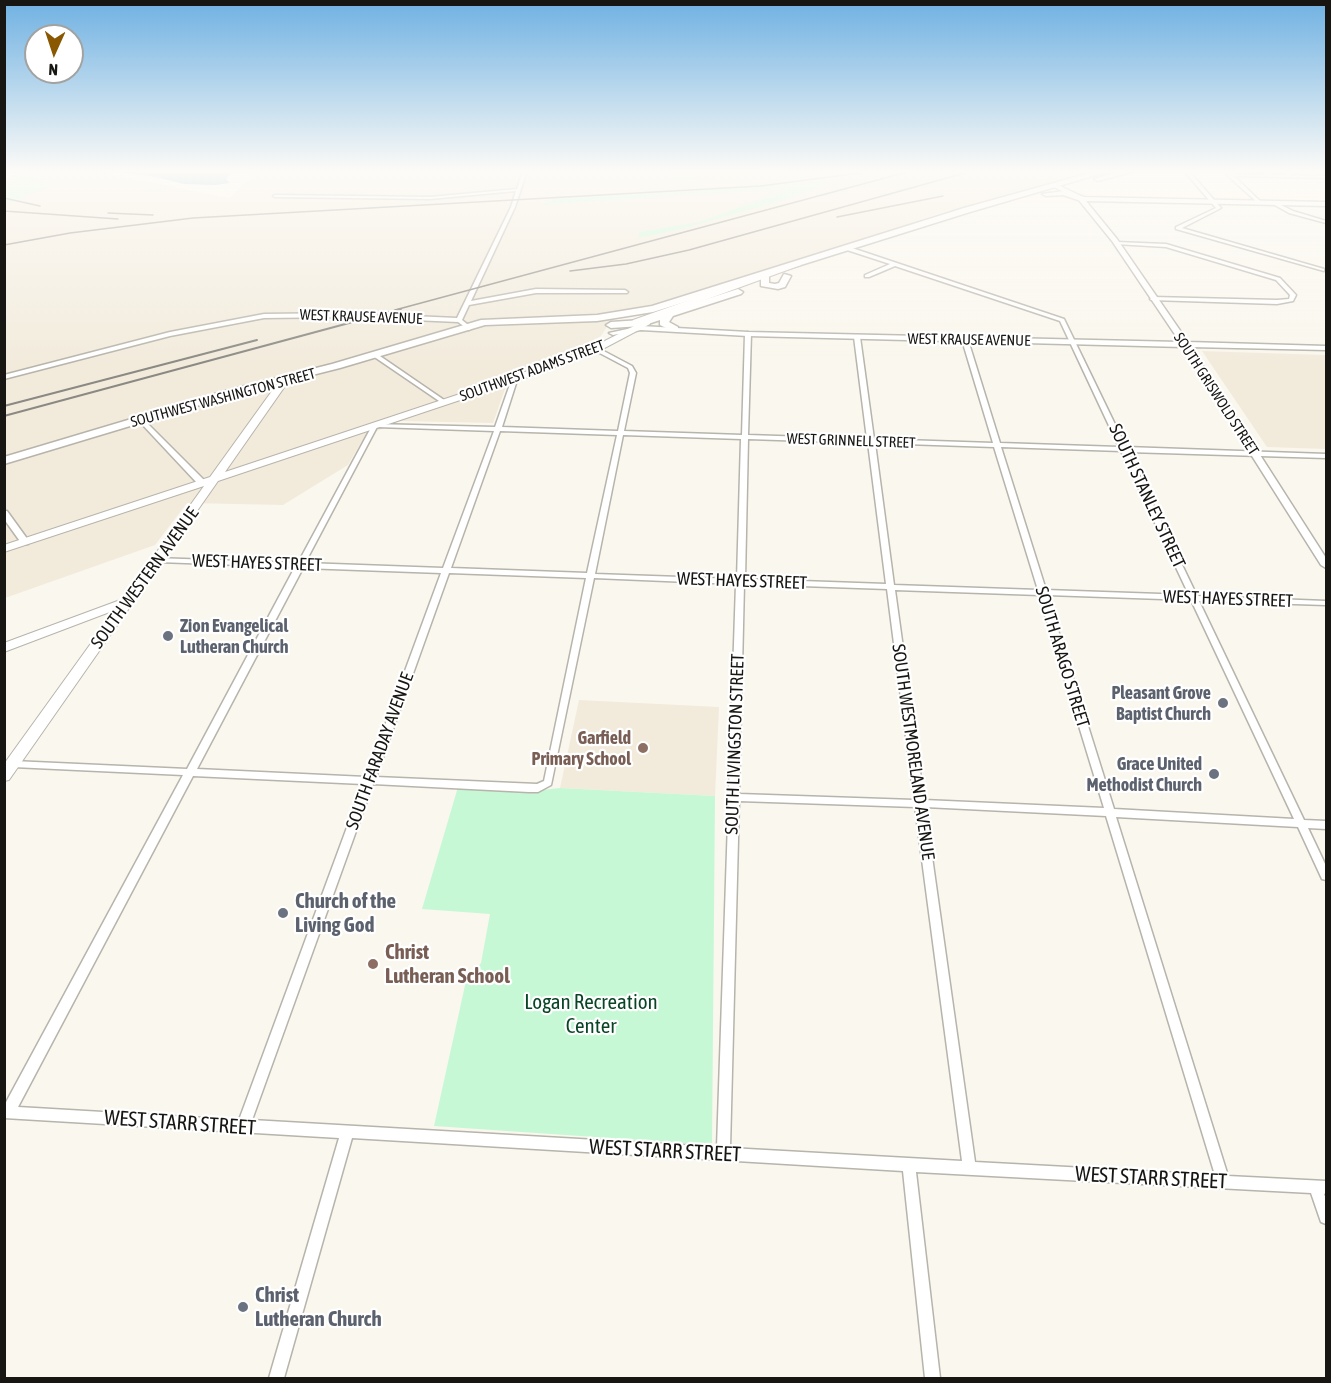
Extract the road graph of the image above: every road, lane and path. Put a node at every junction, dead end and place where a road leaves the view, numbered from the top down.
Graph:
1 (499, 236) edge
2 (892, 236) edge
3 (900, 236) edge
4 (1112, 236) edge
5 (1204, 236) edge
6 (1117, 243) junction
7 (853, 250) junction
8 (815, 259) junction
9 (896, 264) junction
10 (1322, 270) dead end
11 (867, 276) dead end
12 (765, 280) junction
13 (625, 292) dead end
14 (1153, 299) junction
15 (466, 304) junction
16 (670, 314) junction
17 (647, 322) joint
18 (465, 325) junction
19 (592, 325) junction
20 (631, 328) junction
21 (675, 329) junction
22 (613, 334) junction
23 (748, 334) junction
24 (857, 337) junction
25 (965, 340) junction
26 (1074, 342) junction
27 (1185, 344) junction
28 (1326, 348) edge
29 (596, 349) junction
30 (375, 355) junction
31 (4, 377) edge
32 (515, 377) junction
33 (285, 379) junction
34 (444, 402) junction
35 (141, 420) junction
36 (375, 425) junction
37 (498, 429) junction
38 (621, 434) junction
39 (745, 438) junction
40 (870, 442) junction
41 (998, 446) junction
42 (1125, 449) junction
43 (1254, 453) junction
44 (1326, 456) edge
45 (230, 459) junction
46 (4, 461) edge
47 (262, 462) junction
48 (217, 477) junction
49 (201, 482) junction
50 (4, 513) edge
51 (25, 542) junction
52 (4, 549) edge
53 (158, 560) junction
54 (301, 565) junction
55 (1326, 565) edge
56 (446, 570) junction
57 (593, 576) junction
58 (741, 581) junction
59 (890, 587) junction
60 (1042, 592) junction
61 (1195, 598) junction
62 (128, 601) junction
63 (1326, 603) edge
64 (4, 648) edge
65 (8, 770) edge
66 (190, 771) junction
67 (369, 780) junction
68 (733, 797) junction
69 (920, 804) junction
70 (1110, 813) junction
71 (1302, 824) junction
72 (1326, 825) edge
73 (1326, 876) edge
74 (7, 1112) edge
75 (243, 1127) junction
76 (347, 1133) junction
77 (723, 1154) junction
78 (909, 1165) junction
79 (969, 1168) junction
80 (1223, 1181) junction
81 (1321, 1186) edge
82 (1326, 1216) edge
83 (276, 1378) edge
84 (932, 1378) edge

1 - 15 street
2 - 7 main road, SOUTHWEST ADAMS STREET
3 - 7 main road, SOUTHWEST ADAMS STREET
4 - 6 street, SOUTH GRISWOLD STREET
5 - 10 street
6 - 14 street, SOUTH GRISWOLD STREET
6 - 14 street
7 - 8 main road, SOUTHWEST ADAMS STREET
7 - 9 street, SOUTH STANLEY STREET
7 - 12 main road, SOUTHWEST ADAMS STREET
8 - 12 main road, SOUTHWEST ADAMS STREET
8 - 18 main road, SOUTHWEST WASHINGTON STREET
9 - 11 street
9 - 26 street, SOUTH STANLEY STREET
12 - 16 main road, SOUTHWEST ADAMS STREET
12 - 20 main road, SOUTHWEST ADAMS STREET
13 - 15 street
14 - 27 street, SOUTH GRISWOLD STREET
15 - 18 street
16 - 17 main road, SOUTHWEST ADAMS STREET
16 - 21 main road
17 - 20 main road, SOUTHWEST WASHINGTON STREET
18 - 19 main road, SOUTHWEST WASHINGTON STREET
18 - 30 main road, SOUTHWEST WASHINGTON STREET
18 - 31 street, WEST KRAUSE AVENUE
19 - 20 main road, SOUTHWEST WASHINGTON STREET
19 - 22 main road
20 - 21 street, WEST KRAUSE AVENUE
20 - 22 main road, SOUTHWEST ADAMS STREET
20 - 23 street
20 - 29 main road, SOUTHWEST ADAMS STREET
21 - 23 street, WEST KRAUSE AVENUE
22 - 32 main road, SOUTHWEST ADAMS STREET
23 - 24 street, WEST KRAUSE AVENUE
23 - 39 street, SOUTH LIVINGSTON STREET
24 - 25 street, WEST KRAUSE AVENUE
24 - 40 street, SOUTH WESTMORELAND AVENUE
25 - 26 street, WEST KRAUSE AVENUE
25 - 41 street, SOUTH ARAGO STREET
26 - 27 street, WEST KRAUSE AVENUE
26 - 42 street, SOUTH STANLEY STREET
27 - 28 street, WEST KRAUSE AVENUE
27 - 43 street, SOUTH GRISWOLD STREET
29 - 32 main road, SOUTHWEST ADAMS STREET
29 - 38 street
30 - 33 main road, SOUTHWEST WASHINGTON STREET
30 - 34 street
32 - 34 main road, SOUTHWEST ADAMS STREET
32 - 37 street, SOUTH FARADAY AVENUE
33 - 35 main road, SOUTHWEST WASHINGTON STREET
33 - 45 main road, SOUTH WESTERN AVENUE
34 - 36 main road, SOUTHWEST ADAMS STREET
35 - 46 main road, SOUTHWEST WASHINGTON STREET
35 - 49 street
36 - 37 street, WEST GRINNELL STREET
36 - 47 main road, SOUTHWEST ADAMS STREET
36 - 54 street
37 - 38 street, WEST GRINNELL STREET
37 - 56 street, SOUTH FARADAY AVENUE
38 - 39 street, WEST GRINNELL STREET
38 - 57 street
39 - 40 street, WEST GRINNELL STREET
39 - 58 street, SOUTH LIVINGSTON STREET
40 - 41 street, WEST GRINNELL STREET
40 - 59 street, SOUTH WESTMORELAND AVENUE
41 - 42 street, WEST GRINNELL STREET
41 - 60 street, SOUTH ARAGO STREET
42 - 43 street, WEST GRINNELL STREET
42 - 61 street, SOUTH STANLEY STREET
43 - 44 street, WEST GRINNELL STREET
43 - 55 street, SOUTH GRISWOLD STREET
45 - 47 main road
45 - 48 main road, SOUTH WESTERN AVENUE
47 - 48 main road, SOUTHWEST ADAMS STREET
48 - 49 main road, SOUTHWEST ADAMS STREET
48 - 53 main road, SOUTH WESTERN AVENUE
49 - 51 main road, SOUTHWEST ADAMS STREET
50 - 51 street
51 - 52 main road, SOUTHWEST ADAMS STREET
53 - 54 street, WEST HAYES STREET
53 - 62 main road, SOUTH WESTERN AVENUE
54 - 56 street, WEST HAYES STREET
54 - 66 street
56 - 57 street, WEST HAYES STREET
56 - 67 street, SOUTH FARADAY AVENUE
57 - 58 street, WEST HAYES STREET
57 - 67 street
58 - 59 street, WEST HAYES STREET
58 - 68 street, SOUTH LIVINGSTON STREET
59 - 60 street, WEST HAYES STREET
59 - 69 street, SOUTH WESTMORELAND AVENUE
60 - 61 street, WEST HAYES STREET
60 - 70 street, SOUTH ARAGO STREET
61 - 63 street, WEST HAYES STREET
61 - 71 street, SOUTH STANLEY STREET
62 - 64 main road
62 - 65 main road, SOUTH WESTERN AVENUE
65 - 66 street
66 - 67 street
66 - 74 street
67 - 75 street, SOUTH FARADAY AVENUE
68 - 69 street
68 - 77 street, SOUTH LIVINGSTON STREET
69 - 70 street
69 - 79 street, SOUTH WESTMORELAND AVENUE
70 - 71 street
70 - 80 street, SOUTH ARAGO STREET
71 - 72 street
71 - 73 street, SOUTH STANLEY STREET
74 - 75 street, WEST STARR STREET
75 - 76 street, WEST STARR STREET
76 - 77 street, WEST STARR STREET
76 - 83 street
77 - 78 street, WEST STARR STREET
78 - 79 street, WEST STARR STREET
78 - 84 street
79 - 80 street, WEST STARR STREET
80 - 81 street, WEST STARR STREET
81 - 82 street

